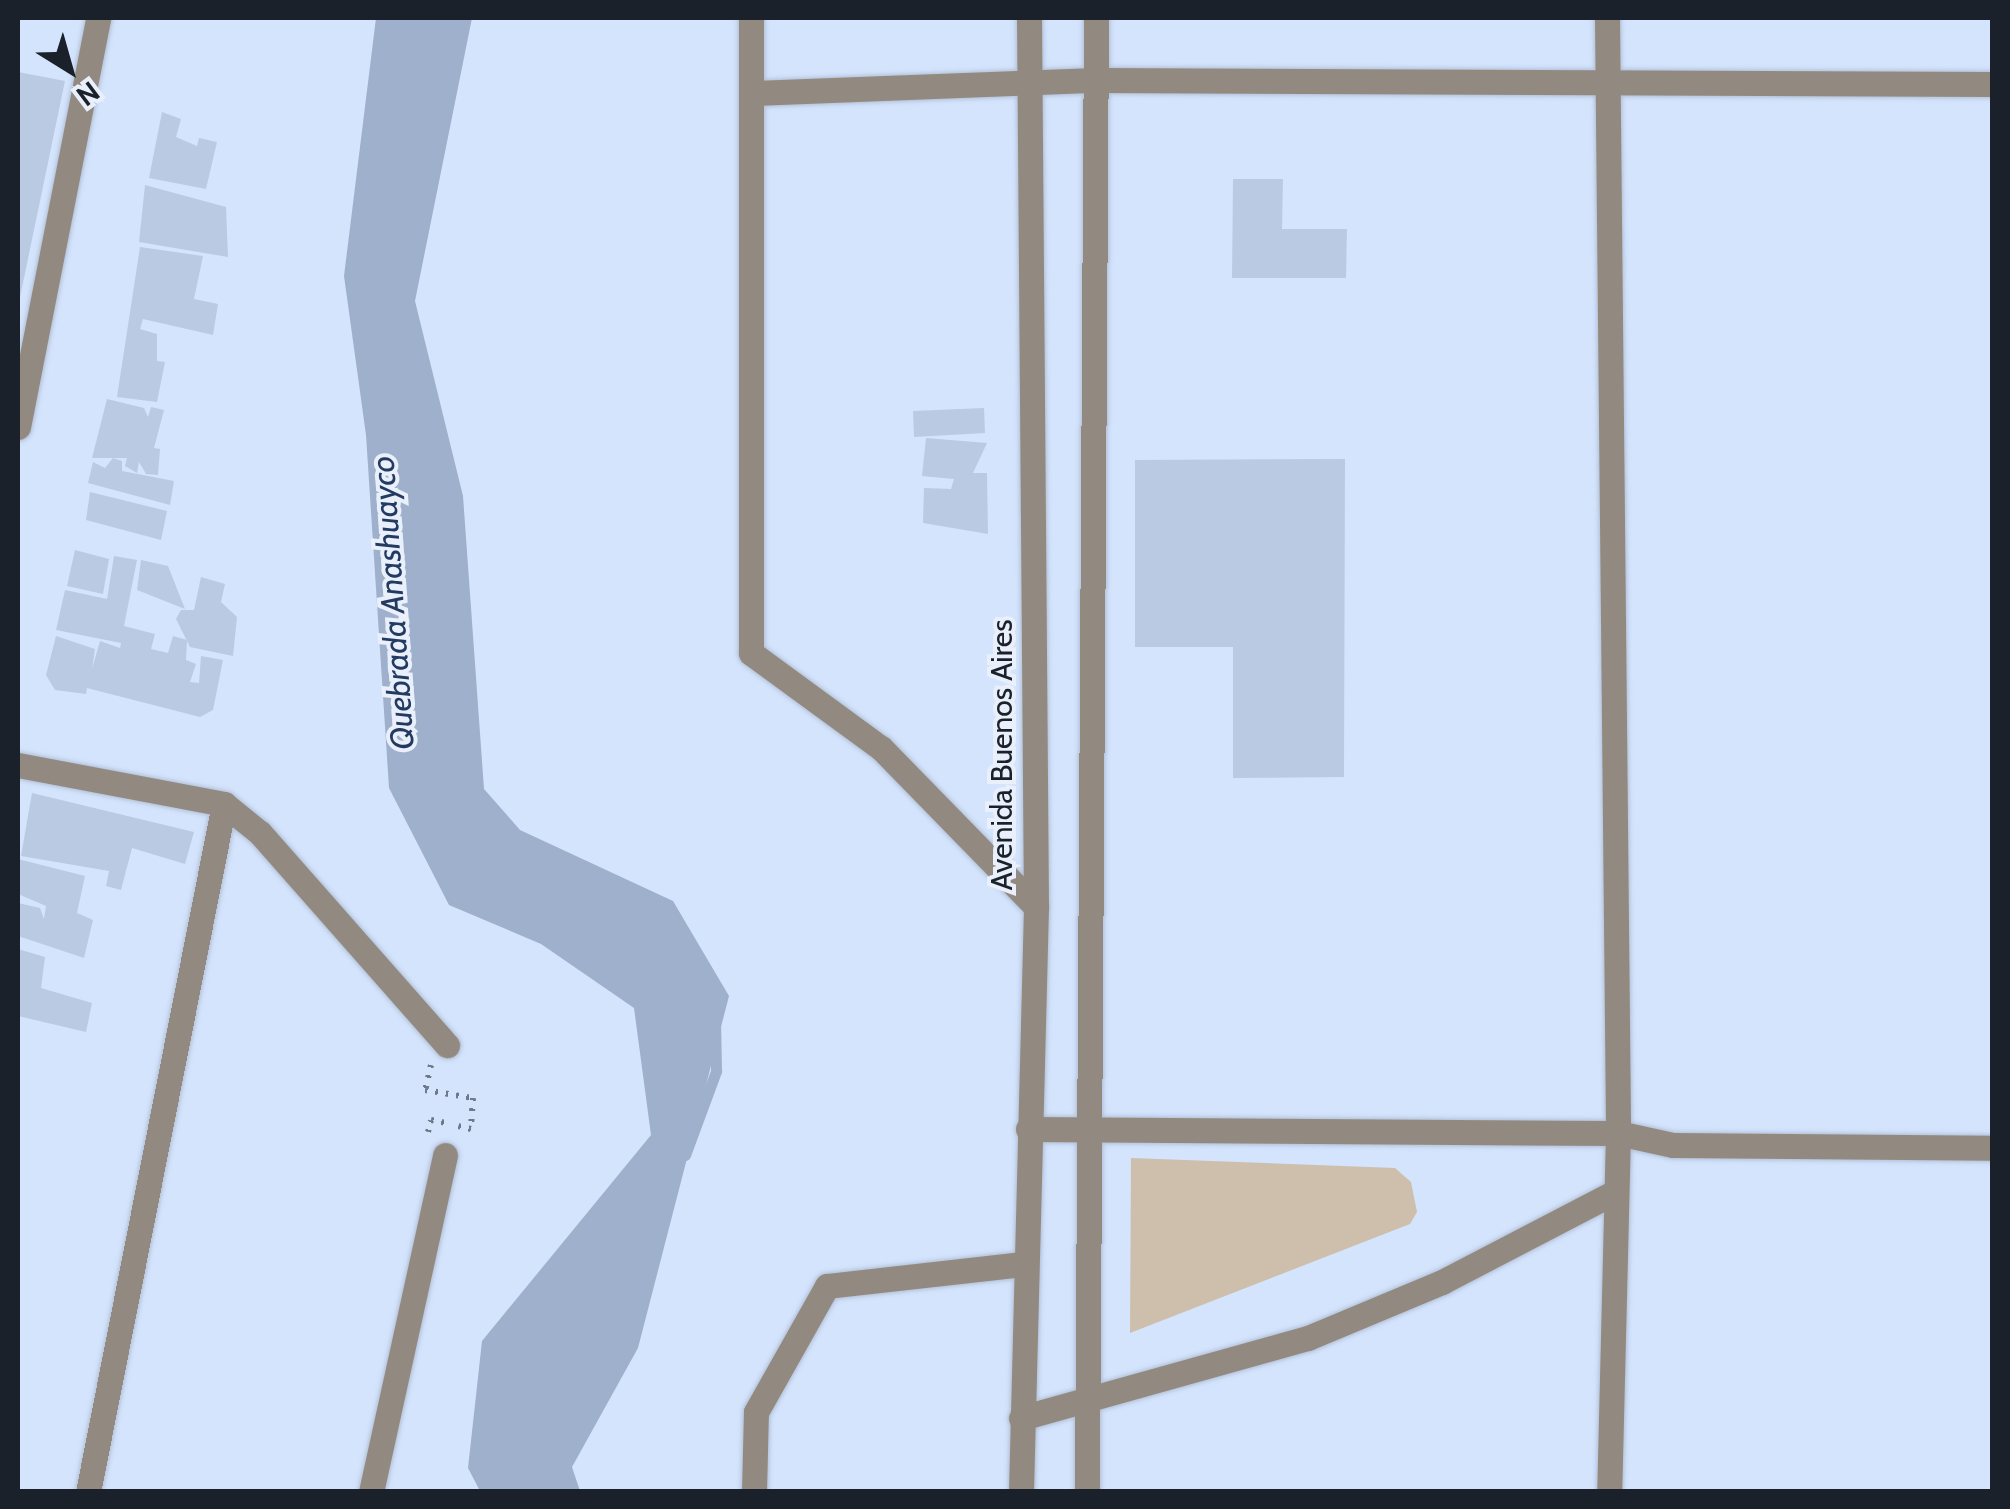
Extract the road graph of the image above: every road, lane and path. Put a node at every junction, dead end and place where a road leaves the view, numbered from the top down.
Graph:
1 (98, 18) edge
2 (751, 18) edge
3 (1029, 18) edge
4 (1096, 18) edge
5 (1607, 18) edge
6 (1606, 78) junction
7 (1096, 80) junction
8 (1029, 81) junction
9 (1992, 84) edge
10 (754, 93) junction
11 (18, 427) edge
12 (18, 765) edge
13 (224, 804) junction
14 (1036, 908) junction
15 (446, 1054) joint
16 (1028, 1129) junction
17 (1094, 1129) junction
18 (1618, 1133) junction
19 (443, 1146) joint
20 (1992, 1148) edge
21 (1611, 1194) junction
22 (1024, 1264) junction
23 (1087, 1403) junction
24 (1021, 1418) junction
25 (88, 1492) edge
26 (371, 1492) edge
27 (754, 1492) edge
28 (1020, 1492) edge
29 (1087, 1492) edge
30 (1610, 1492) edge

1 - 11 street
2 - 10 street
3 - 8 street, Avenida Buenos Aires
4 - 7 street
5 - 6 street
6 - 7 street
6 - 9 street
6 - 18 street
7 - 8 street
7 - 17 street
8 - 10 street
8 - 14 street, Avenida Buenos Aires
10 - 14 street
12 - 13 street
13 - 15 street
13 - 25 street
14 - 16 street, Avenida Buenos Aires
15 - 19 path
16 - 17 street
16 - 22 street, Avenida Buenos Aires
17 - 18 street
17 - 23 street
18 - 20 street
18 - 21 street
19 - 26 street
21 - 23 street
21 - 30 street
22 - 24 street, Avenida Buenos Aires
22 - 27 street
23 - 24 street
23 - 29 street
24 - 28 street, Avenida Buenos Aires

